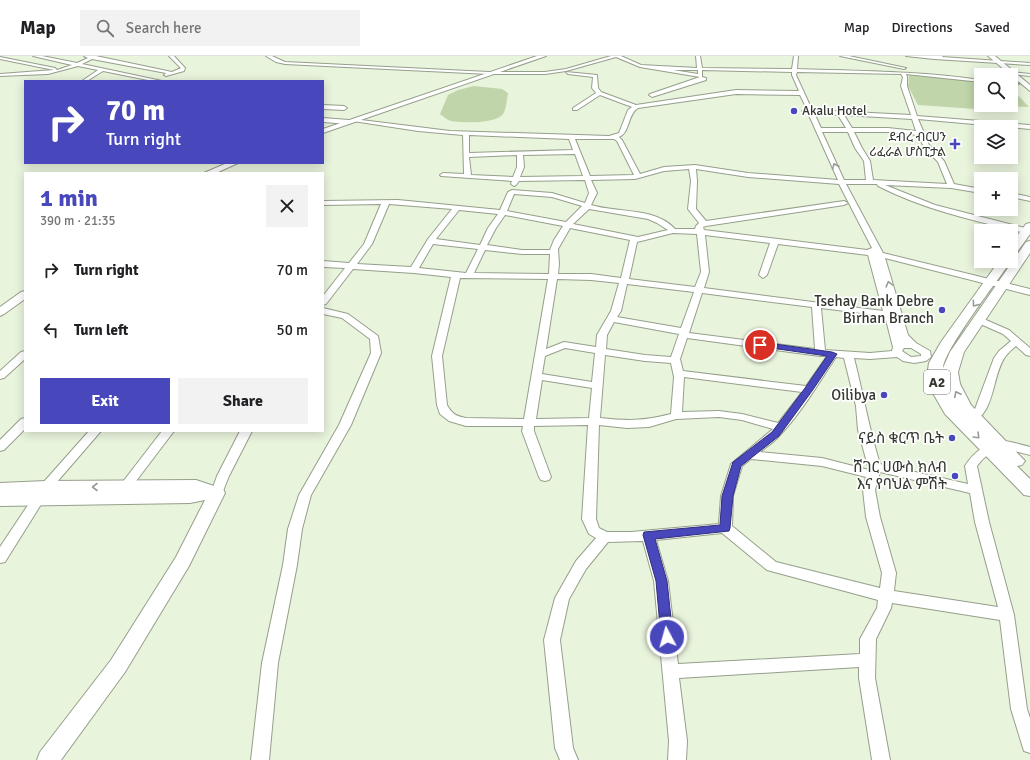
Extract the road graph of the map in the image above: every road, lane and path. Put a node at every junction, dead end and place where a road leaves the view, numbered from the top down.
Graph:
1 (34, 56) edge
2 (84, 56) edge
3 (171, 56) edge
4 (268, 56) edge
5 (536, 56) edge
6 (543, 56) edge
7 (616, 56) edge
8 (698, 56) edge
9 (791, 56) edge
10 (796, 56) edge
11 (842, 56) edge
12 (908, 56) edge
13 (942, 56) edge
14 (92, 57) edge
15 (885, 57) dead end
16 (0, 58) edge
17 (934, 58) junction
18 (990, 59) edge
19 (13, 61) junction
20 (872, 62) junction
21 (1030, 63) edge
22 (7, 64) dead end
23 (78, 66) junction
24 (655, 68) junction
25 (999, 68) edge
26 (571, 69) junction
27 (700, 69) junction
28 (60, 70) junction
29 (100, 70) junction
30 (791, 71) junction
31 (68, 72) dead end
32 (492, 72) junction
33 (171, 73) junction
34 (545, 73) junction
35 (577, 73) junction
36 (904, 73) junction
37 (0, 75) edge
38 (1030, 75) edge
39 (700, 76) junction
40 (945, 77) junction
41 (59, 78) dead end
42 (1018, 78) edge
43 (151, 79) junction
44 (85, 80) edge
45 (156, 80) edge
46 (974, 80) edge
47 (1018, 83) edge
48 (1018, 85) edge
49 (1030, 89) edge
50 (599, 92) junction
51 (799, 93) junction
52 (652, 95) dead end
53 (1030, 96) edge
54 (324, 107) edge
55 (636, 107) junction
56 (575, 109) dead end
57 (807, 111) junction
58 (839, 112) junction
59 (915, 118) junction
60 (324, 120) edge
61 (338, 120) junction
62 (352, 121) junction
63 (1030, 127) edge
64 (851, 129) junction
65 (819, 130) junction
66 (324, 131) edge
67 (466, 132) junction
68 (920, 133) junction
69 (571, 136) junction
70 (615, 138) junction
71 (576, 152) junction
72 (520, 154) junction
73 (466, 155) junction
74 (231, 164) edge
75 (692, 167) junction
76 (211, 172) edge
77 (443, 175) dead end
78 (468, 176) junction
79 (638, 176) junction
80 (516, 178) junction
81 (587, 178) junction
82 (838, 182) junction
83 (873, 182) junction
84 (951, 186) junction
85 (974, 190) edge
86 (512, 192) junction
87 (1018, 197) edge
88 (1030, 199) edge
89 (386, 202) junction
90 (844, 203) junction
91 (324, 204) edge
92 (587, 206) junction
93 (458, 207) junction
94 (503, 212) junction
95 (568, 225) junction
96 (703, 228) junction
97 (673, 231) junction
98 (1029, 234) edge
99 (638, 239) junction
100 (431, 241) junction
101 (775, 241) junction
102 (1018, 246) edge
103 (482, 248) junction
104 (554, 252) junction
105 (877, 254) junction
106 (324, 264) edge
107 (350, 266) junction
108 (1001, 268) edge
109 (414, 270) junction
110 (456, 275) junction
111 (763, 275) dead end
112 (469, 276) junction
113 (553, 277) junction
114 (624, 281) junction
115 (994, 281) junction
116 (1030, 289) edge
117 (700, 291) junction
118 (1030, 292) edge
119 (24, 295) edge
120 (324, 301) edge
121 (816, 305) junction
122 (324, 311) edge
123 (0, 312) edge
124 (893, 315) junction
125 (612, 319) junction
126 (979, 320) junction
127 (684, 334) junction
128 (1017, 341) junction
129 (912, 345) junction
130 (898, 350) junction
131 (923, 350) junction
132 (602, 352) junction
133 (820, 353) junction
134 (1030, 353) edge
135 (832, 354) junction
136 (24, 355) edge
137 (540, 355) junction
138 (848, 355) junction
139 (676, 360) junction
140 (916, 360) junction
141 (945, 362) junction
142 (678, 373) junction
143 (0, 376) edge
144 (537, 376) junction
145 (598, 386) junction
146 (809, 390) junction
147 (676, 416) junction
148 (968, 420) junction
149 (594, 421) junction
150 (529, 422) junction
151 (24, 423) edge
152 (781, 427) junction
153 (94, 432) edge
154 (167, 432) edge
155 (245, 432) edge
156 (0, 447) edge
157 (996, 447) junction
158 (1030, 451) edge
159 (749, 454) junction
160 (874, 471) junction
161 (1030, 474) edge
162 (545, 477) dead end
163 (126, 486) junction
164 (0, 489) edge
165 (976, 490) junction
166 (1030, 490) edge
167 (42, 493) junction
168 (217, 493) junction
169 (0, 500) edge
170 (725, 528) junction
171 (648, 535) junction
172 (605, 537) junction
173 (0, 558) edge
174 (886, 596) junction
175 (1007, 615) junction
176 (868, 660) junction
177 (670, 671) junction
178 (1030, 745) edge
179 (48, 760) edge
180 (260, 760) edge
181 (569, 760) edge
182 (677, 760) edge
183 (880, 760) edge

1 - 19 street
1 - 23 street
2 - 14 street
3 - 33 street
4 - 32 street
5 - 32 main road
6 - 32 main road
7 - 24 street
7 - 26 street
8 - 27 street
9 - 30 street
10 - 30 street
11 - 20 street
12 - 17 street
13 - 17 street
14 - 23 street
14 - 33 street
15 - 20 street
16 - 19 street
17 - 18 street
18 - 21 street
18 - 25 highway
19 - 22 street
19 - 28 street
20 - 40 street
23 - 28 street
23 - 29 street
24 - 27 street
24 - 39 street
26 - 34 street
26 - 35 street
27 - 30 street
27 - 39 street
28 - 37 street
29 - 43 street
29 - 44 street
30 - 36 street
30 - 51 street
31 - 41 street
32 - 34 street
32 - 62 main road
33 - 43 street
34 - 35 street
35 - 50 street
36 - 40 street
36 - 59 street
38 - 42 street
39 - 52 street
40 - 46 street
43 - 45 street
47 - 49 highway
48 - 53 highway
50 - 55 street
50 - 56 street
51 - 55 street
51 - 57 street
54 - 61 street
55 - 70 street
57 - 58 street
57 - 65 street
57 - 82 street
58 - 59 street
58 - 64 street
59 - 63 street
59 - 68 street
60 - 61 street
61 - 62 street
62 - 66 main road
62 - 67 street
64 - 65 street
64 - 68 street
64 - 83 street
82 -> 65 street
67 - 69 street
67 - 73 street
68 - 84 street
69 - 70 street
69 - 71 street
70 - 79 street
71 - 72 street
71 - 81 street
72 - 73 street
72 - 80 street
73 - 78 street
74 - 76 main road
75 - 79 street
75 - 82 street
75 - 96 street
77 - 78 street
78 - 80 street
79 - 81 street
80 - 81 street
80 - 86 street
81 - 92 street
82 - 83 street
82 - 90 street
82 - 105 street
83 - 84 street
83 - 98 street
84 - 85 street
86 - 92 street
86 - 94 street
87 - 88 street
89 - 91 street
89 - 93 street
89 - 107 street
90 - 96 street
90 - 105 street
92 - 95 street
92 - 97 street
93 - 94 street
93 - 100 street
94 - 95 street
94 - 103 street
95 - 99 street
95 - 104 street
96 - 97 street
96 - 101 street
96 - 117 street
97 - 99 street
98 - 102 highway
98 - 115 highway, A2
99 - 114 street
100 - 103 street
100 - 109 street
101 - 105 street
101 - 111 street
103 - 104 street
103 - 112 street
104 - 113 street
105 - 115 street
105 - 124 street
106 - 107 street
107 - 109 street
107 - 120 street
108 - 115 highway, A2
109 - 110 street
110 - 112 street
110 - 150 street
112 - 113 street
113 - 114 street
113 - 137 street
114 - 117 street
114 - 125 street
115 - 116 street
115 - 118 street
115 - 126 highway, A2
115 -> 141 highway, A2
117 - 121 street
117 - 127 street
119 - 123 main road
121 - 124 street
121 - 133 street
122 - 180 street
124 - 129 street
124 - 130 street
125 - 127 street
125 - 132 street
126 - 128 street
126 - 141 highway, A2
127 - 133 street
127 - 139 street
128 - 134 street
128 - 148 street
129 - 130 street
129 - 131 street
130 - 138 street
130 - 140 street
131 - 140 street
131 - 141 street
132 - 137 street
132 - 139 street
132 - 145 street
133 - 135 street
135 - 138 street
135 - 146 street
136 - 143 street
137 - 144 street
138 - 160 street
139 - 142 street
140 - 141 street
141 - 148 highway, A2
142 - 146 street
142 - 147 street
144 - 145 street
144 - 150 street
145 - 149 street
146 - 152 street
147 - 149 street
147 - 152 street
148 - 157 highway, A2
149 - 150 street
149 - 172 street
150 - 162 street
151 - 156 street
152 - 159 street
153 - 167 street
154 - 163 street
155 - 168 street
157 - 158 street
157 - 161 highway, A2
157 - 165 street
157 - 166 highway, A2
159 - 160 street
159 - 170 street
160 - 165 street
160 - 174 street
163 -> 167 main road
163 - 168 main road
164 - 167 main road
165 - 175 street
167 - 168 main road
167 - 169 main road
167 - 173 street
168 - 179 main road
170 - 171 street
170 - 174 street
171 - 172 street
171 - 177 street
172 - 181 street
174 - 175 street
174 - 176 street
175 - 178 street
176 - 177 street
176 - 183 street
177 - 182 street

